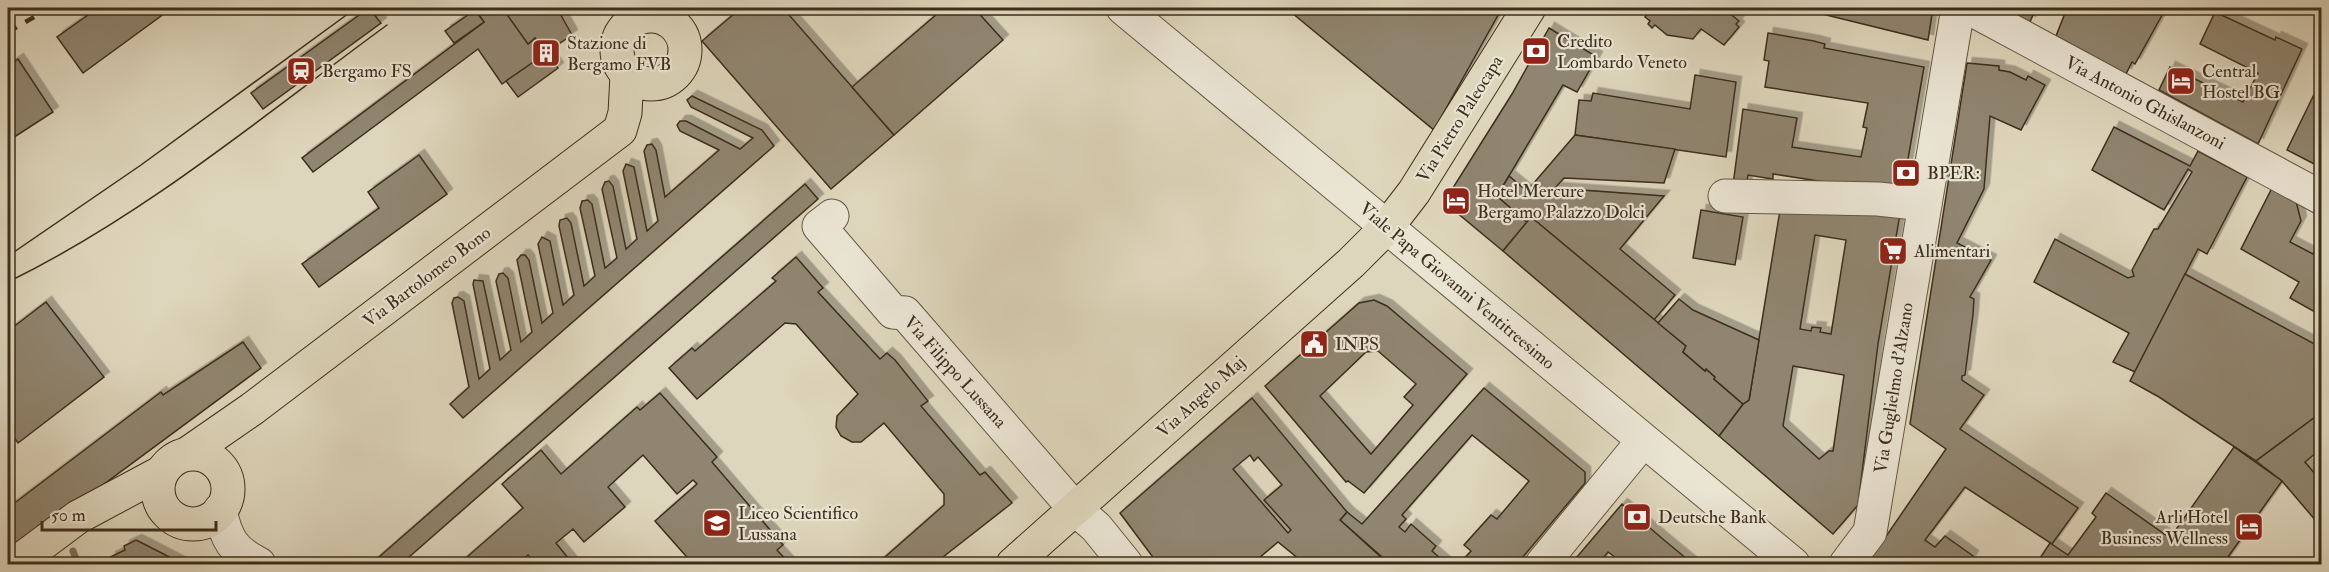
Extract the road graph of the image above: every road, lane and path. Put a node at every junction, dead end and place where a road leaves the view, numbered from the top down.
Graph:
1 (1123, 8) edge
2 (1529, 8) edge
3 (1958, 8) edge
4 (1969, 8) edge
5 (646, 12) edge
6 (627, 75) junction
7 (1725, 196) dead end
8 (2322, 198) edge
9 (1925, 204) junction
10 (832, 216) dead end
11 (1387, 227) junction
12 (1643, 441) junction
13 (175, 463) junction
14 (1075, 509) junction
15 (220, 510) junction
16 (15, 564) edge
17 (259, 564) edge
18 (1013, 564) edge
19 (1126, 564) edge
20 (1542, 564) edge
21 (1793, 564) edge
22 (1846, 564) edge

1 - 11 street, Viale Papa Giovanni Ventitreesimo
2 - 11 main road, Via Pietro Paleocapa
3 - 9 street, Via Guglielmo d'Alzano
4 - 8 street, Via Antonio Ghislanzoni
5 - 6 main road
5 - 6 main road
6 - 13 main road, Via Bartolomeo Bono
7 - 9 street
9 - 22 street, Via Guglielmo d'Alzano
10 - 14 street, Via Filippo Lussana
11 - 12 street, Viale Papa Giovanni Ventitreesimo
11 - 14 main road, Via Angelo Maj
12 - 20 street
12 - 21 street, Viale Papa Giovanni Ventitreesimo
13 - 15 main road
13 - 15 main road
13 - 16 main road, Via Bartolomeo Bono
14 - 18 main road, Via Angelo Maj
14 - 19 street
15 - 17 street

